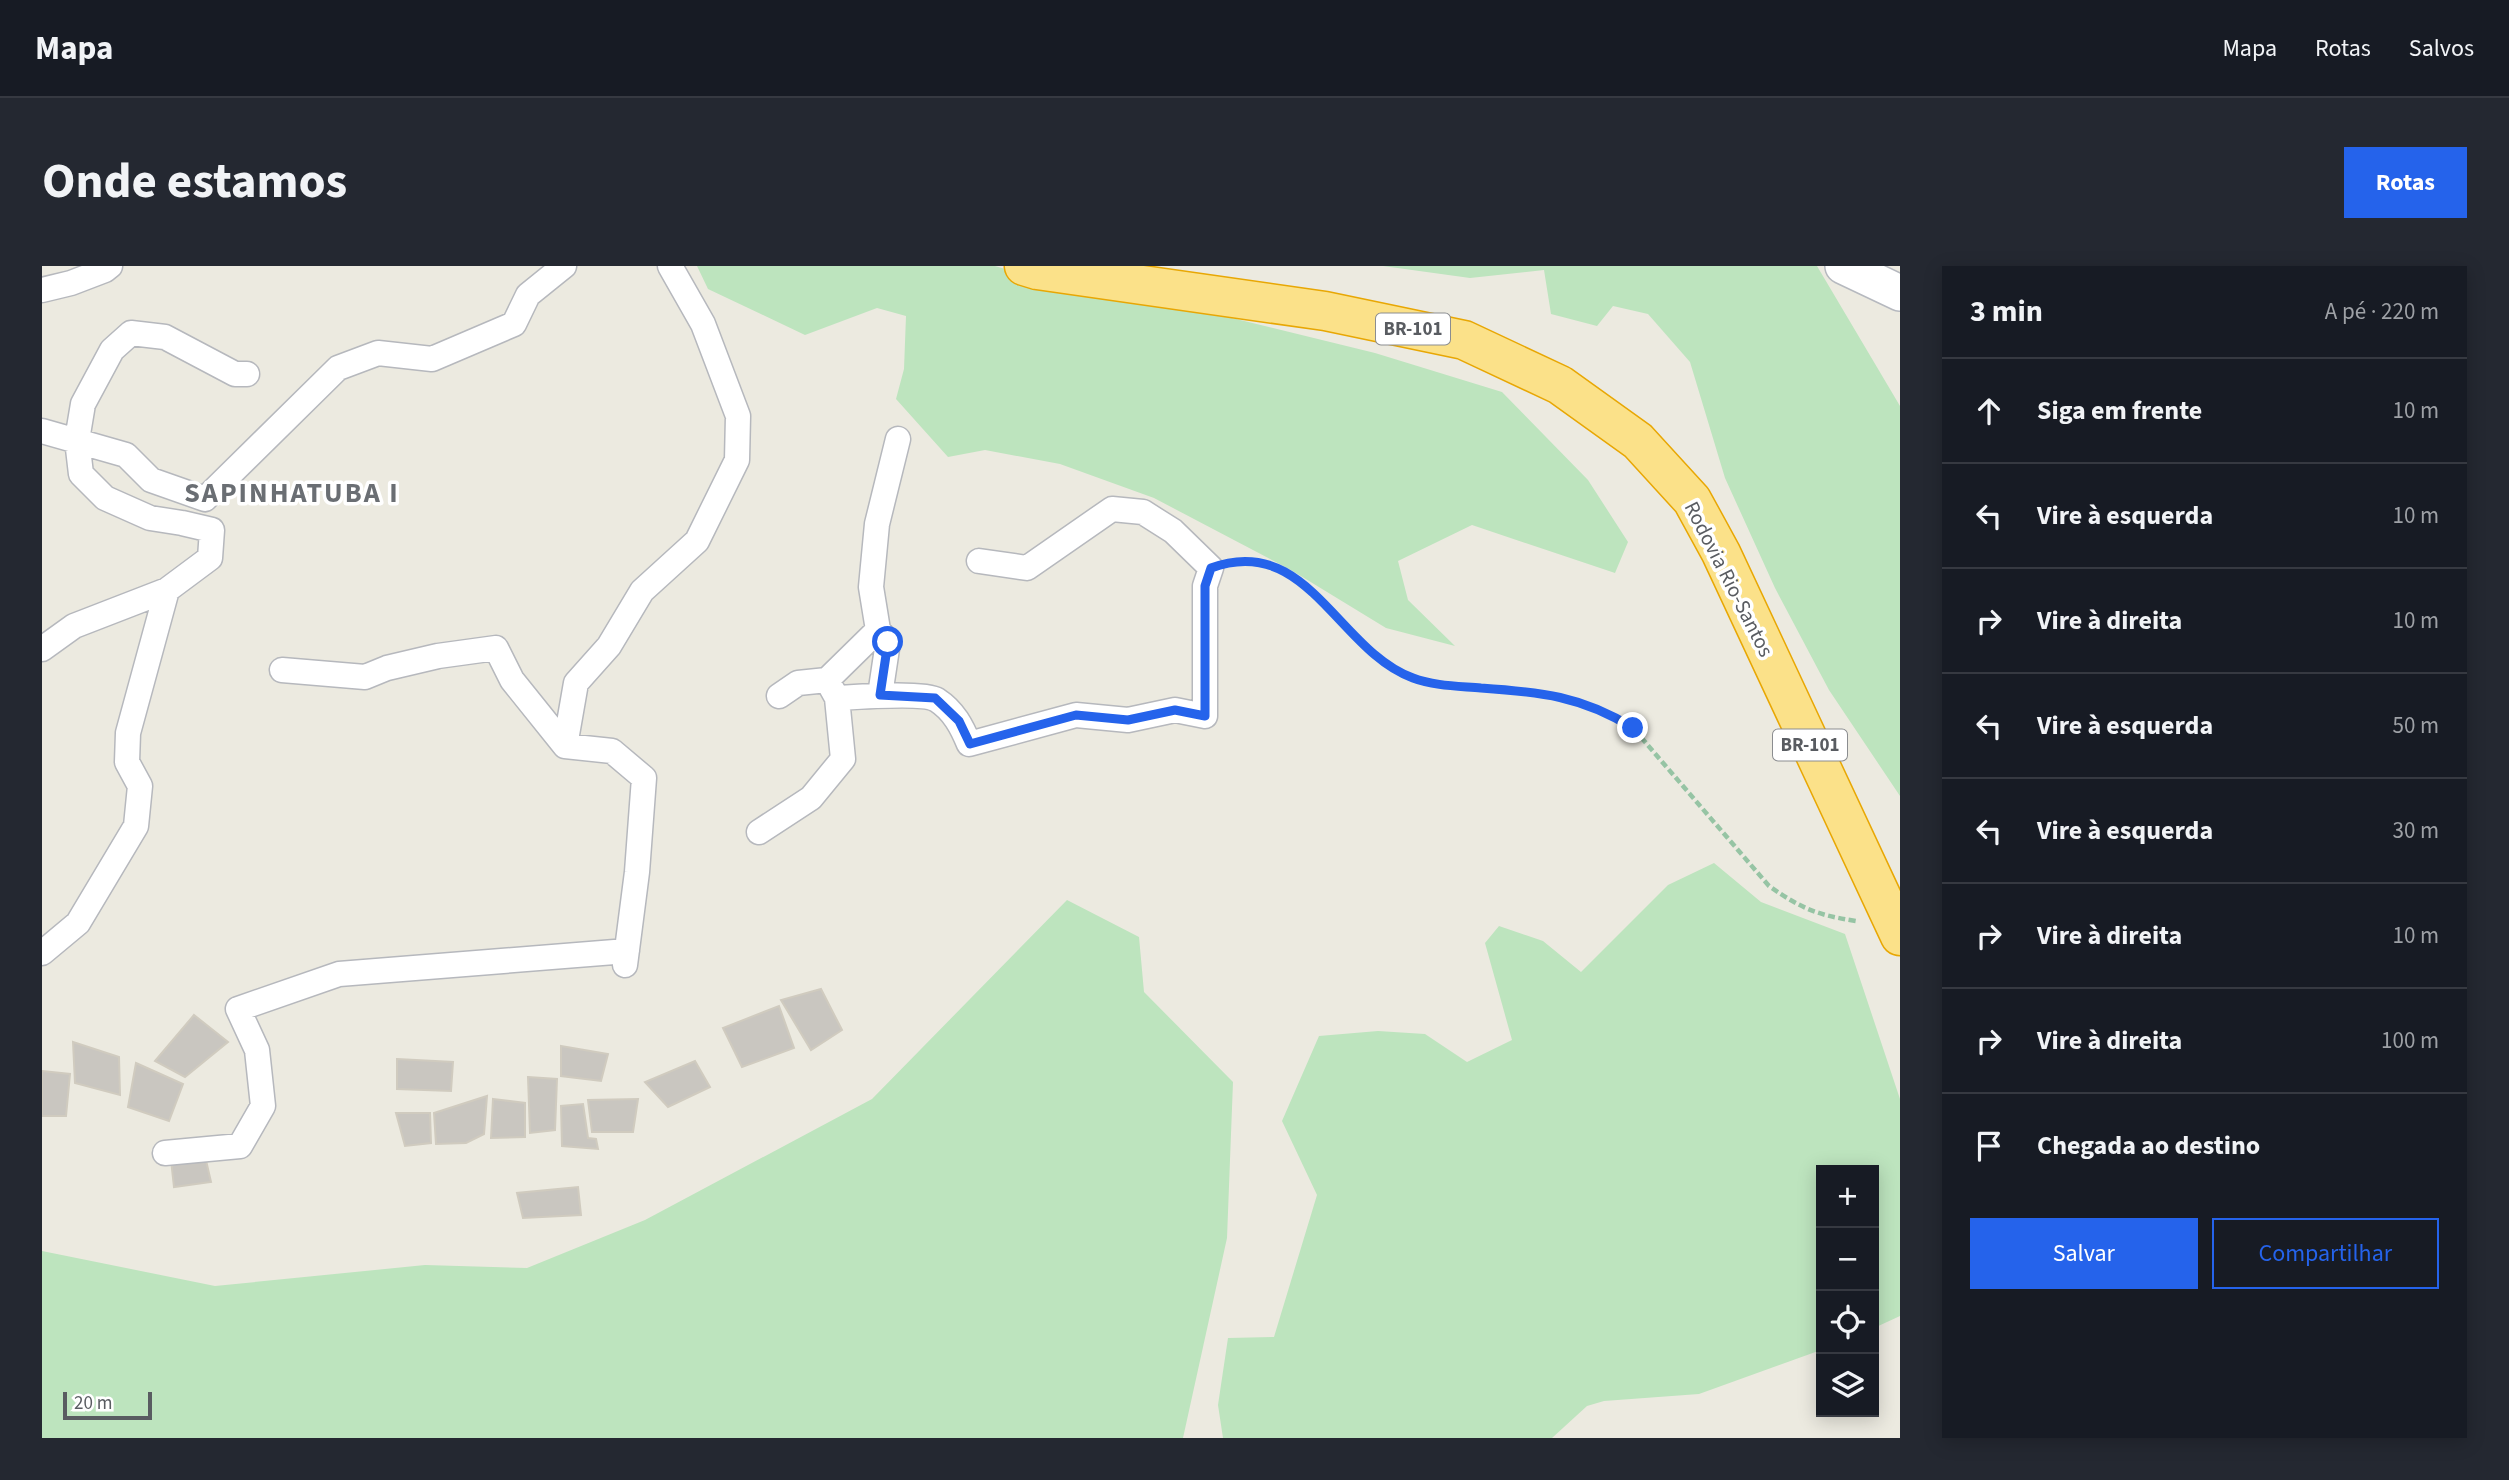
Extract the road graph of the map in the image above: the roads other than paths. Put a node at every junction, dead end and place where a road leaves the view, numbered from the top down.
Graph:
1 (110, 266) edge
2 (564, 266) edge
3 (670, 266) edge
4 (1024, 266) edge
5 (1843, 266) edge
6 (42, 290) edge
7 (1900, 293) edge
8 (247, 374) dead end
9 (42, 431) edge
10 (898, 439) dead end
11 (77, 440) junction
12 (979, 561) dead end
13 (167, 590) junction
14 (878, 631) junction
15 (42, 649) edge
16 (282, 670) dead end
17 (832, 689) junction
18 (779, 695) dead end
19 (880, 695) junction
20 (565, 746) junction
21 (760, 832) dead end
22 (1898, 931) edge
23 (42, 953) edge
24 (165, 1153) dead end

1 - 6 street
2 - 11 street
3 - 20 street
4 - 22 highway, Rodovia Rio-Santos / BR-101
5 - 7 street
8 - 11 street
9 - 11 street
10 - 14 street
11 - 13 street
12 - 19 street
13 - 15 street
13 - 23 street
14 - 17 street
14 - 19 street
16 - 20 street
17 - 18 street
17 - 19 street
17 - 21 street
20 - 24 street

